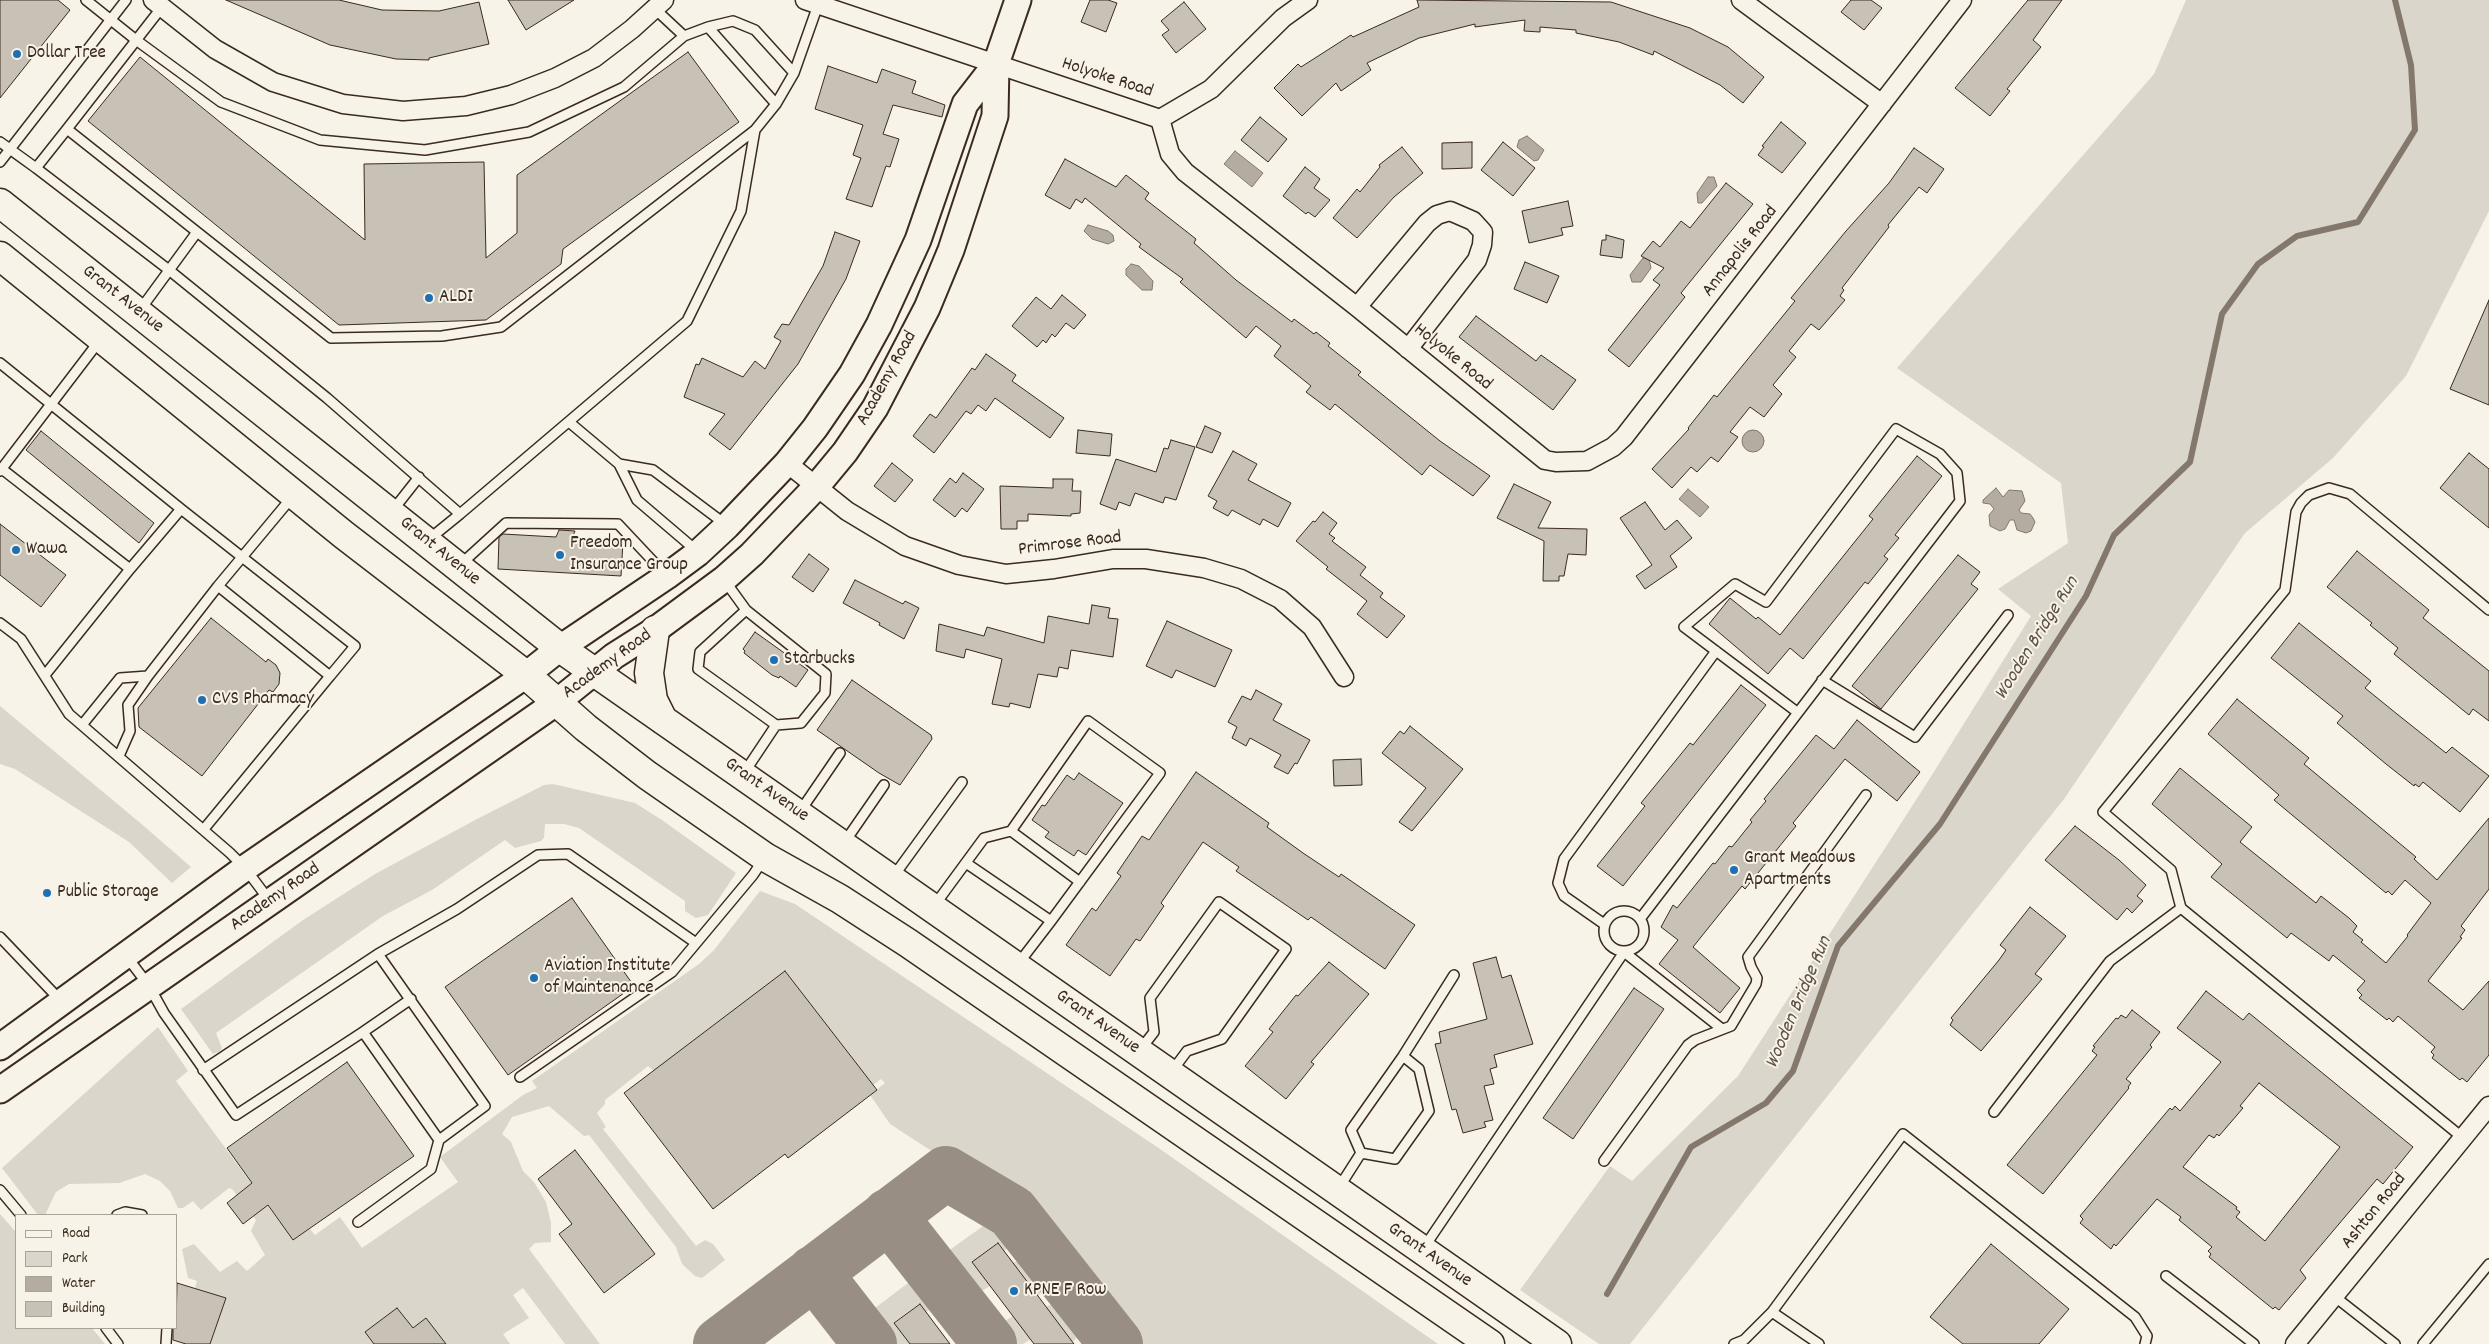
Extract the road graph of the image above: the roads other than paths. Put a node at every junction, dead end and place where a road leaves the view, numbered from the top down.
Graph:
1 (86, 0) edge
2 (126, 0) edge
3 (1018, 0) edge
4 (1308, 0) edge
5 (1741, 0) edge
6 (1962, 0) edge
7 (812, 2) edge
8 (157, 4) edge
9 (660, 4) edge
10 (840, 6) edge
11 (110, 19) junction
12 (708, 27) junction
13 (684, 36) junction
14 (136, 40) junction
15 (996, 64) junction
16 (794, 73) junction
17 (776, 104) junction
18 (1882, 104) junction
19 (1160, 119) junction
20 (67, 129) junction
21 (755, 130) junction
22 (0, 142) edge
23 (9, 149) junction
24 (0, 162) edge
25 (36, 168) junction
26 (0, 204) edge
27 (197, 232) junction
28 (0, 256) edge
29 (169, 270) junction
30 (1357, 307) junction
31 (138, 312) junction
32 (102, 339) junction
33 (1408, 349) junction
34 (0, 363) edge
35 (50, 406) junction
36 (569, 422) junction
37 (1521, 440) joint
38 (787, 463) junction
39 (619, 464) junction
40 (1, 470) edge
41 (419, 477) junction
42 (816, 486) junction
43 (294, 494) junction
44 (181, 509) junction
45 (390, 514) junction
46 (460, 514) junction
47 (727, 526) junction
48 (426, 542) junction
49 (698, 553) junction
50 (242, 556) junction
51 (457, 567) junction
52 (130, 569) junction
53 (667, 576) junction
54 (724, 579) junction
55 (218, 586) junction
56 (746, 610) junction
57 (2489, 610) edge
58 (2008, 615) dead end
59 (0, 623) edge
60 (655, 630) junction
61 (560, 648) junction
62 (1716, 652) junction
63 (594, 673) junction
64 (526, 674) junction
65 (46, 676) junction
66 (148, 676) junction
67 (330, 676) junction
68 (1344, 677) dead end
69 (1822, 680) junction
70 (557, 702) junction
71 (1797, 712) junction
72 (663, 720) junction
73 (82, 725) junction
74 (776, 725) junction
75 (840, 753) dead end
76 (119, 756) junction
77 (743, 776) junction
78 (962, 782) dead end
79 (884, 785) dead end
80 (1866, 795) dead end
81 (798, 814) junction
82 (204, 829) junction
83 (1011, 831) junction
84 (843, 844) junction
85 (764, 857) junction
86 (966, 863) junction
87 (246, 868) junction
88 (892, 879) junction
89 (1080, 882) junction
90 (270, 902) junction
91 (933, 907) junction
92 (2181, 908) junction
93 (1640, 919) junction
94 (1051, 921) junction
95 (1604, 924) junction
96 (0, 937) edge
97 (908, 942) junction
98 (696, 943) junction
99 (1624, 952) junction
100 (378, 954) junction
101 (127, 957) junction
102 (1017, 966) junction
103 (1454, 975) dead end
104 (149, 986) junction
105 (411, 999) junction
106 (993, 1001) junction
107 (63, 1003) junction
108 (1722, 1029) junction
109 (363, 1032) junction
110 (0, 1047) edge
111 (1139, 1052) junction
112 (1403, 1056) junction
113 (203, 1070) junction
114 (1170, 1074) junction
115 (520, 1077) dead end
116 (0, 1090) edge
117 (2489, 1106) edge
118 (1994, 1112) dead end
119 (2462, 1138) junction
120 (439, 1140) junction
121 (1361, 1154) junction
122 (1604, 1161) dead end
123 (0, 1190) edge
124 (1336, 1191) junction
125 (19, 1214) edge
126 (120, 1214) edge
127 (136, 1214) edge
128 (358, 1222) dead end
129 (1422, 1251) junction
130 (2489, 1264) edge
131 (2166, 1276) dead end
132 (2334, 1296) junction
133 (1772, 1312) junction
134 (107, 1329) edge
135 (167, 1329) edge
136 (118, 1344) edge
137 (166, 1344) edge
138 (1490, 1344) edge
139 (1557, 1344) edge
140 (1734, 1344) edge
141 (1819, 1344) edge
142 (2145, 1344) edge
143 (2254, 1344) edge
144 (2295, 1344) edge
145 (2395, 1344) edge
146 (2423, 1344) edge

1 - 11 lane
2 - 11 lane
3 - 15 main road, Academy Road
4 - 19 street
5 - 18 street
6 - 18 street, Annapolis Road
7 - 10 street, Holyoke Road
7 - 16 lane
8 - 9 street
8 - 14 lane
9 - 13 lane
10 - 15 street, Holyoke Road
11 - 14 lane
11 - 23 lane
12 - 13 lane
12 - 16 lane
12 - 17 lane
13 - 14 lane
14 - 20 lane
15 - 19 street, Holyoke Road
15 - 38 main road, Academy Road
15 - 42 main road, Academy Road
16 - 17 lane
17 - 21 lane
18 - 37 street, Annapolis Road
19 - 30 street, Holyoke Road
20 - 25 lane
20 - 27 lane
21 - 27 lane
21 - 36 lane
22 - 23 lane
23 - 24 lane
23 - 25 lane
25 - 29 lane
26 - 31 main road, Grant Avenue
27 - 29 lane
28 - 32 main road, Grant Avenue
29 - 31 lane
29 - 41 lane
30 - 33 street, Holyoke Road
30 - 33 street
31 - 32 main road
31 - 45 main road, Grant Avenue
32 - 35 lane
32 - 43 main road, Grant Avenue
33 - 37 street, Holyoke Road
34 - 35 lane
35 - 40 lane
35 - 44 lane
36 - 39 lane
36 - 46 lane
38 - 42 street, Primrose Road
38 - 47 main road, Academy Road
39 - 47 lane
39 - 49 lane
40 - 52 lane
41 - 45 lane
41 - 46 lane
42 - 54 main road, Academy Road
42 - 68 street, Primrose Road
43 - 50 lane
43 - 64 main road, Grant Avenue
44 - 50 lane
44 - 52 lane
45 - 48 main road, Grant Avenue
46 - 48 lane
47 - 49 main road, Academy Road
48 - 51 main road, Grant Avenue
49 - 53 main road, Academy Road
50 - 55 lane
50 - 67 lane
51 - 53 lane
51 - 61 main road, Grant Avenue
52 - 65 lane
53 - 61 main road, Academy Road
54 - 56 lane
54 - 60 main road, Academy Road
55 - 66 lane
55 - 67 lane
56 - 74 lane
56 - 74 lane
57 - 92 lane
58 - 69 lane
59 - 65 lane
60 - 63 main road, Academy Road
60 - 72 main road
61 - 63 main road, Grant Avenue
61 - 64 main road, Academy Road
62 - 69 lane
62 - 71 lane
62 - 95 lane
63 - 70 main road, Academy Road
63 - 72 main road, Grant Avenue
64 - 70 main road, Grant Avenue
64 - 87 main road, Academy Road
65 - 73 lane
66 - 73 lane
66 - 76 lane
67 - 82 lane
69 - 71 lane
70 - 85 main road, Grant Avenue
70 - 90 main road, Academy Road
71 - 93 lane
72 - 77 main road, Grant Avenue
73 - 76 lane
74 - 77 lane
75 - 81 lane
76 - 82 lane
77 - 81 main road, Grant Avenue
78 - 88 lane
79 - 84 lane
80 - 108 lane
81 - 84 main road, Grant Avenue
82 - 87 lane
83 - 86 lane
83 - 89 lane
83 - 89 lane
84 - 88 main road, Grant Avenue
85 - 97 main road, Grant Avenue
85 - 98 lane
86 - 91 lane
86 - 94 lane
87 - 90 lane
87 - 101 main road, Academy Road
88 - 91 main road, Grant Avenue
89 - 94 lane
90 - 104 main road, Academy Road
91 - 97 main road
91 - 102 main road, Grant Avenue
92 - 118 lane
92 - 119 lane
93 - 95 lane
93 - 99 lane
94 - 102 lane
95 - 99 lane
96 - 107 lane
97 - 106 main road, Grant Avenue
98 - 100 lane
98 - 115 lane
99 - 108 lane
99 - 129 lane
100 - 105 lane
100 - 113 lane
101 - 104 lane
101 - 107 main road, Academy Road
102 - 106 main road
102 - 111 main road, Grant Avenue
103 - 112 lane
104 - 113 lane
104 - 116 main road, Academy Road
105 - 109 lane
105 - 120 lane
106 - 138 main road, Grant Avenue
107 - 110 main road, Academy Road
108 - 122 lane
109 - 113 lane
109 - 120 lane
111 - 114 main road, Grant Avenue
111 - 114 lane
112 - 121 lane
112 - 121 lane
114 - 124 main road, Grant Avenue
117 - 119 street, Ashton Road
119 - 132 street, Ashton Road
120 - 128 lane
121 - 124 lane
123 - 125 lane
124 - 129 main road, Grant Avenue
126 - 127 lane
129 - 139 main road, Grant Avenue
130 - 146 lane
131 - 143 lane
132 - 144 street, Ashton Road
132 - 145 lane
133 - 140 lane
133 - 141 lane
133 - 142 lane
134 - 136 lane
135 - 137 lane

